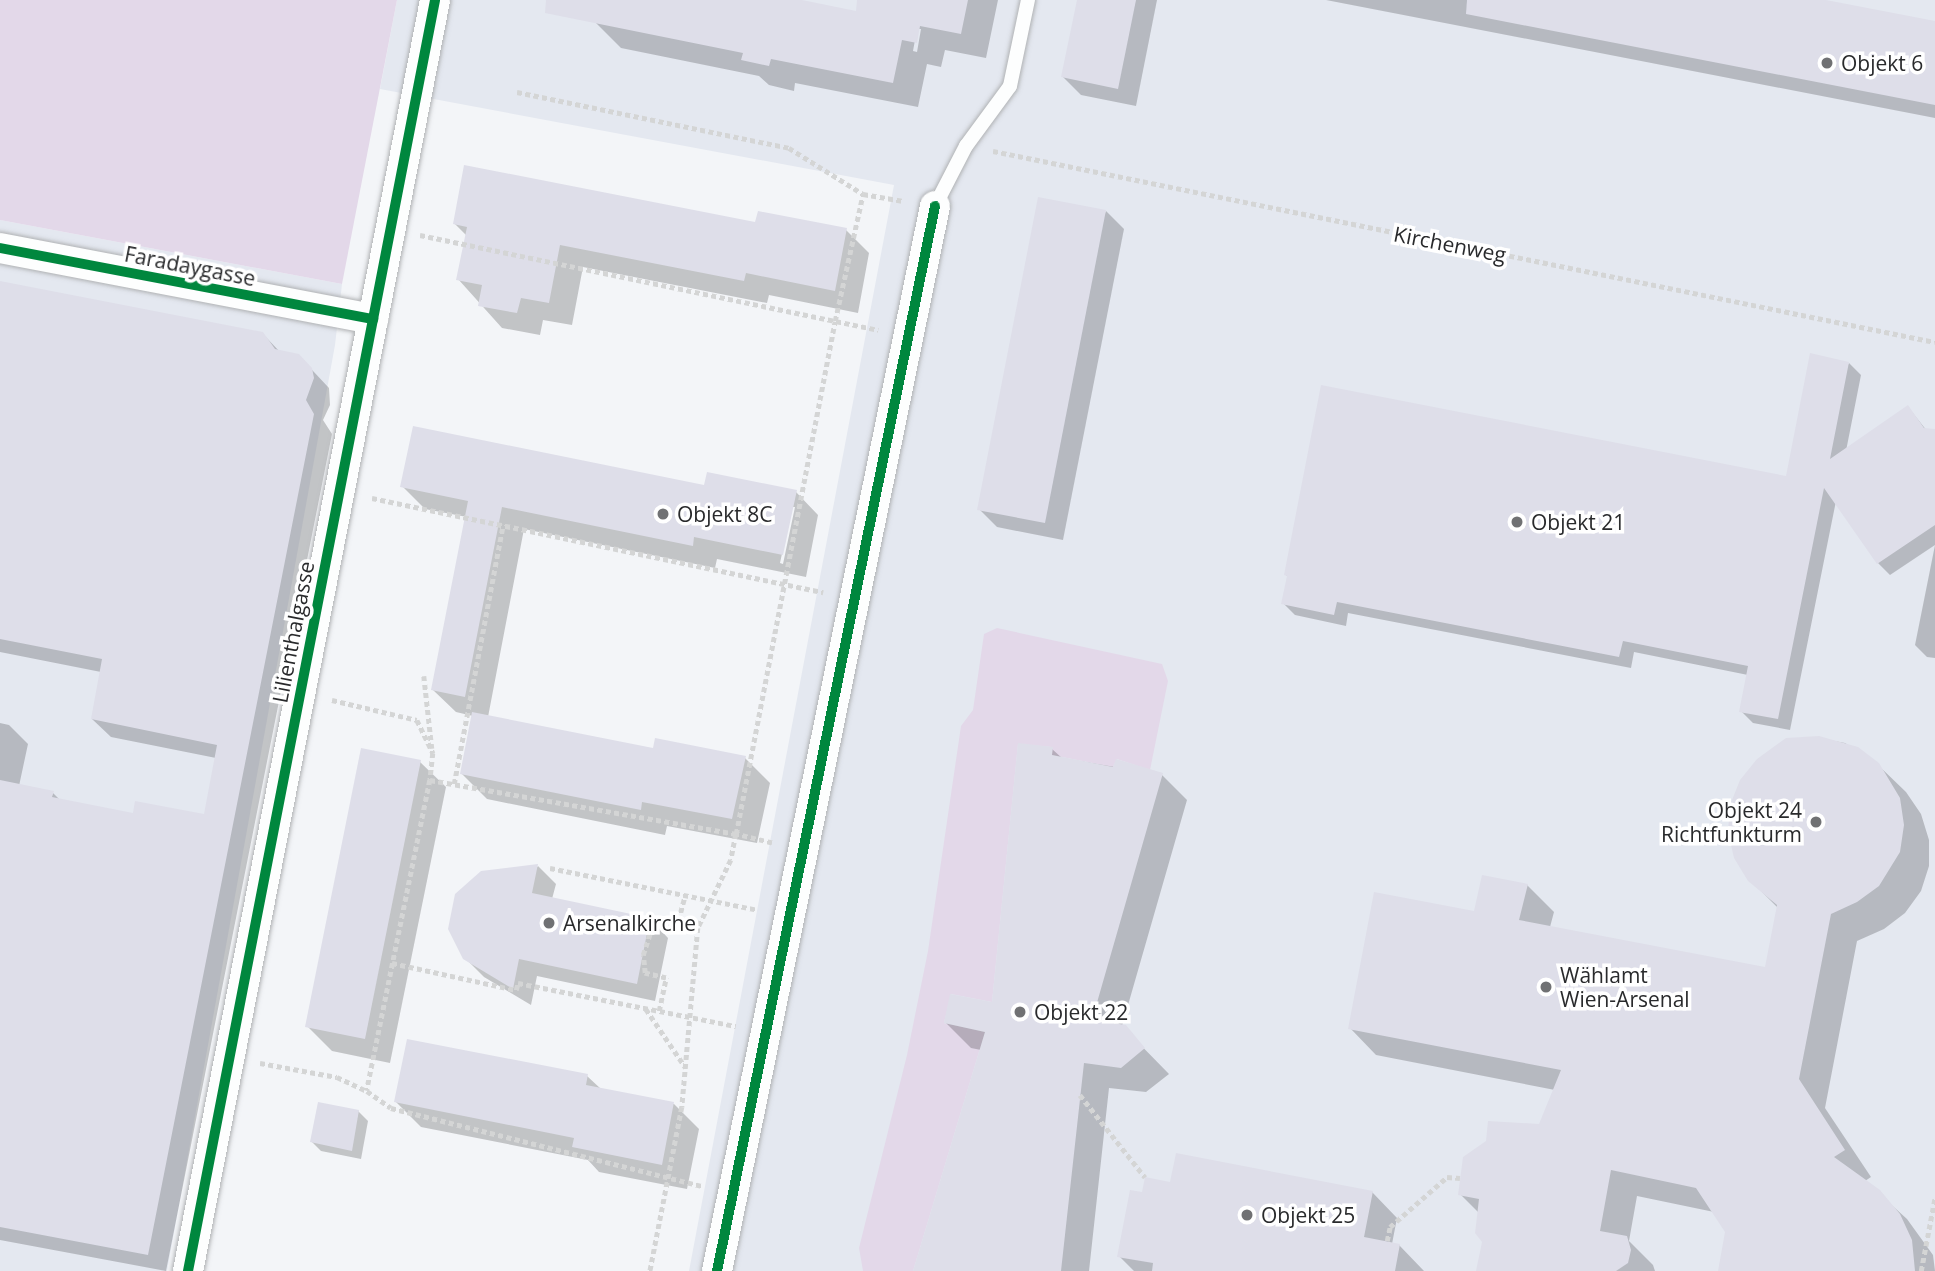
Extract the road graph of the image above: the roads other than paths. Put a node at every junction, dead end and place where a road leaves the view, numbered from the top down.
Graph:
1 (435, 0) edge
2 (1028, 0) edge
3 (935, 206) joint
4 (0, 248) edge
5 (373, 319) junction
6 (188, 1271) edge
7 (717, 1271) edge

1 - 5 street, Lilienthalgasse
2 - 3 lane
3 - 7 street
4 - 5 street, Faradaygasse
5 - 6 street, Lilienthalgasse

